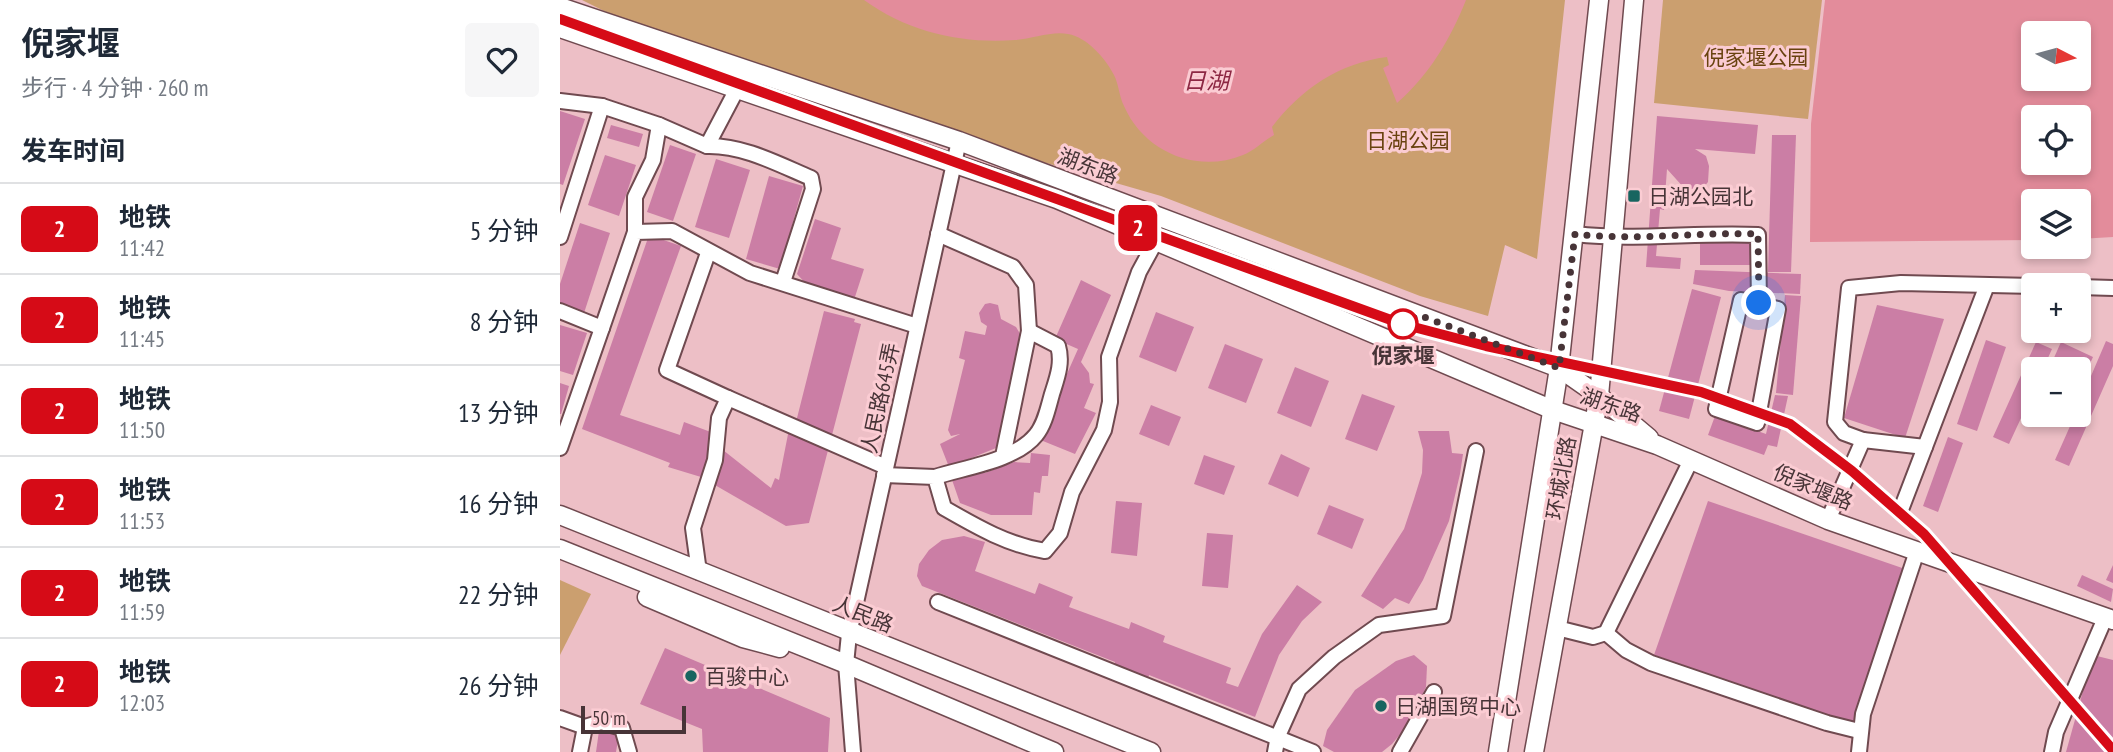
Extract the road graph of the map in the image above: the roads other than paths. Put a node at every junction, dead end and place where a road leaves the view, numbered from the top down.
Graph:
1 (1599, 0) edge
2 (1633, 0) edge
3 (560, 7) edge
4 (560, 28) edge
5 (737, 89) junction
6 (560, 101) edge
7 (602, 106) junction
8 (659, 125) junction
9 (958, 141) junction
10 (707, 146) junction
11 (953, 163) junction
12 (567, 192) edge
13 (635, 232) junction
14 (938, 234) junction
15 (1575, 234) junction
16 (560, 237) edge
17 (1612, 238) junction
18 (1157, 239) junction
19 (708, 253) junction
20 (783, 282) junction
21 (1987, 285) junction
22 (2021, 286) edge
23 (2091, 287) edge
24 (2113, 288) edge
25 (1759, 303) junction
26 (560, 310) edge
27 (917, 327) junction
28 (602, 328) junction
29 (1029, 331) junction
30 (1559, 368) junction
31 (1599, 396) junction
32 (727, 398) junction
33 (1553, 410) junction
34 (1594, 423) junction
35 (1863, 440) junction
36 (1657, 445) junction
37 (1924, 447) junction
38 (560, 448) edge
39 (1476, 451) dead end
40 (1003, 456) junction
41 (1691, 460) junction
42 (885, 471) junction
43 (935, 477) junction
44 (1902, 508) dead end
45 (560, 515) edge
46 (1828, 520) junction
47 (560, 549) edge
48 (1917, 551) junction
49 (560, 559) edge
50 (699, 572) junction
51 (938, 602) dead end
52 (2109, 619) edge
53 (1557, 628) junction
54 (1606, 633) junction
55 (849, 634) junction
56 (846, 664) junction
57 (1434, 692) dead end
58 (560, 718) edge
59 (585, 727) junction
60 (1859, 731) junction
61 (1278, 736) junction
62 (580, 752) edge
63 (628, 752) edge
64 (853, 752) edge
65 (1054, 752) edge
66 (1151, 752) edge
67 (1275, 752) edge
68 (1313, 752) edge
69 (1400, 752) edge
70 (1498, 752) edge
71 (1534, 752) edge
72 (1859, 752) edge
73 (2052, 752) edge

1 - 15 main road, 环城北路
2 - 17 main road, 环城北路
3 - 9 main road, 湖东路
4 - 5 main road, 湖东路
5 - 10 street
5 - 11 main road, 湖东路
6 - 7 street
7 - 8 street
7 - 12 street
8 - 10 street
8 - 13 street
9 - 11 street, 人民路645弄
9 - 30 main road, 湖东路
10 - 20 street
11 - 14 street, 人民路645弄
11 - 18 main road, 湖东路
12 - 16 street
13 - 19 street
13 - 28 street
14 - 27 street, 人民路645弄
14 - 29 street
15 - 17 street
15 - 30 main road, 环城北路
17 - 25 street
17 - 31 main road, 环城北路
18 - 33 main road, 湖东路
18 - 43 street
19 - 20 street
19 - 32 street
20 - 27 street
21 - 22 street
21 - 35 street
21 - 37 street
23 - 24 street
25 - 25 street
26 - 28 street
27 - 42 street, 人民路645弄
28 - 38 street
29 - 40 street
29 - 40 street
30 - 31 main road, 湖东路
30 - 33 main road, 环城北路
31 - 34 main road, 环城北路
31 - 36 main road, 湖东路
32 - 42 street
32 - 50 street
33 - 34 main road, 湖东路
33 - 70 main road, 环城北路
34 - 36 main road, 湖东路
34 - 53 main road, 环城北路
35 - 37 street
35 - 46 street
36 - 41 main road, 倪家堰路
37 - 44 street
39 - 61 street
40 - 43 street
41 - 46 main road, 倪家堰路
41 - 54 street
42 - 43 street
42 - 55 street, 人民路645弄
45 - 50 main road, 人民路
46 - 48 main road, 倪家堰路
47 - 56 main road
48 - 52 main road, 倪家堰路
48 - 60 street
49 - 56 main road
50 - 55 main road, 人民路
51 - 61 street
52 - 73 street
53 - 54 street
53 - 71 main road, 环城北路
54 - 60 street
55 - 56 street, 人民路645弄
55 - 66 main road, 人民路
56 - 64 street, 人民路645弄
56 - 65 main road
57 - 69 street
58 - 59 street
59 - 62 street
59 - 63 street
60 - 72 street
61 - 67 street
61 - 68 street

